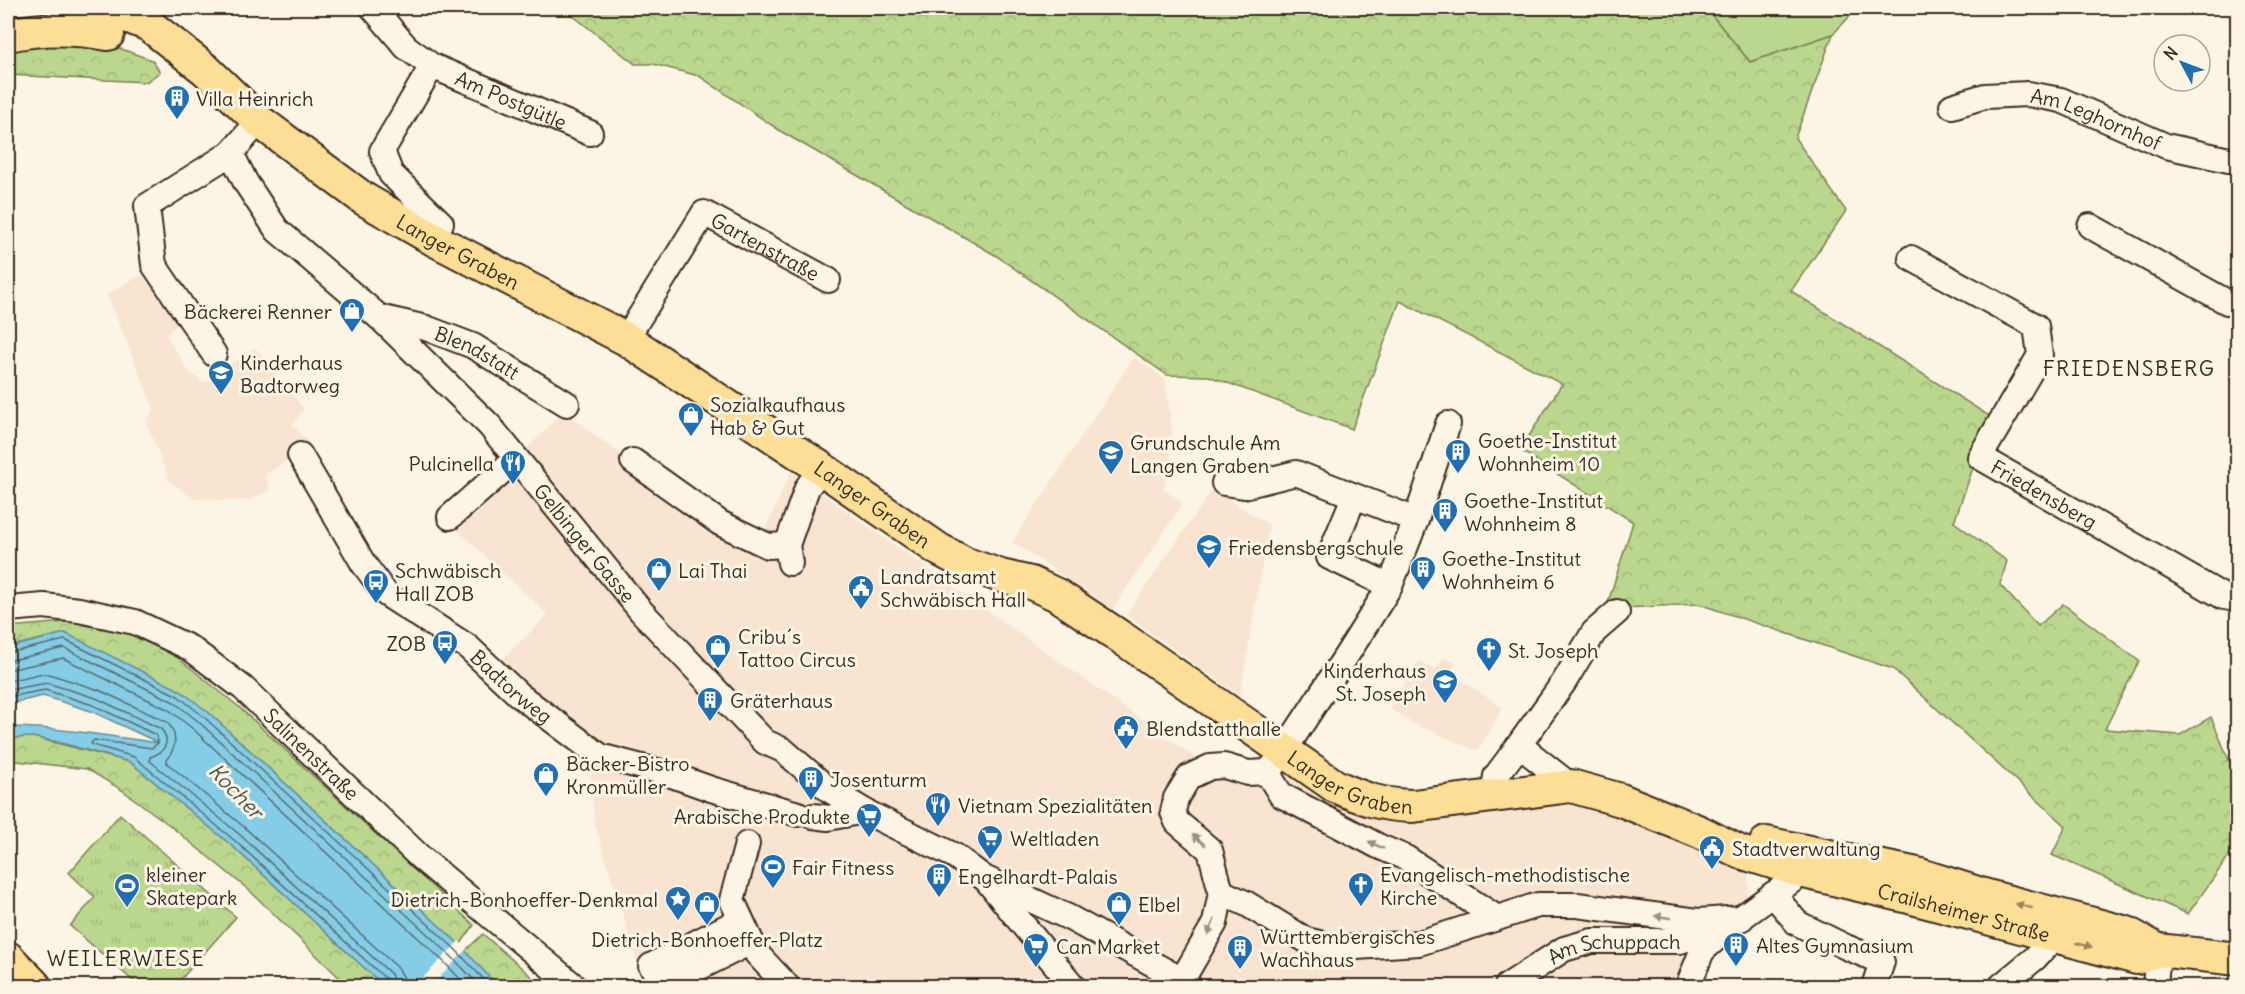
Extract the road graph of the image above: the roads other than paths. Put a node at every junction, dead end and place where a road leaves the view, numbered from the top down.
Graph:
1 (373, 8) edge
2 (62, 13) edge
3 (141, 16) edge
4 (18, 33) edge
5 (190, 57) junction
6 (432, 66) junction
7 (1952, 106) dead end
8 (259, 121) junction
9 (590, 133) dead end
10 (231, 153) junction
11 (2238, 160) edge
12 (2090, 226) dead end
13 (434, 239) junction
14 (1911, 258) dead end
15 (828, 280) dead end
16 (2238, 303) edge
17 (379, 317) junction
18 (626, 339) junction
19 (213, 354) dead end
20 (567, 404) dead end
21 (1448, 424) dead end
22 (300, 455) dead end
23 (516, 459) junction
24 (633, 460) dead end
25 (821, 468) junction
26 (1224, 483) dead end
27 (1354, 497) junction
28 (450, 517) dead end
29 (1416, 520) junction
30 (1390, 586) junction
31 (2238, 599) edge
32 (8, 609) edge
33 (1617, 612) dead end
34 (1519, 745) junction
35 (1275, 761) junction
36 (1571, 786) junction
37 (1493, 795) junction
38 (864, 811) junction
39 (1700, 832) junction
40 (747, 844) dead end
41 (1740, 852) junction
42 (1839, 857) junction
43 (1804, 872) junction
44 (984, 878) junction
45 (1221, 892) junction
46 (1768, 898) junction
47 (1497, 918) junction
48 (740, 920) junction
49 (1736, 921) junction
50 (2054, 937) junction
51 (751, 942) junction
52 (2158, 950) junction
53 (8, 958) edge
54 (2238, 959) edge
55 (656, 976) edge
56 (773, 978) edge
57 (1186, 983) edge
58 (35, 987) edge
59 (574, 987) edge
60 (787, 987) edge
61 (1072, 987) edge
62 (1507, 987) edge
63 (1688, 987) edge
64 (1874, 987) edge
65 (2001, 987) edge
66 (2156, 987) edge

1 - 6 street, Am Postgütle
2 - 3 main road, Langer Graben
2 - 4 main road, Langer Graben
2 - 5 main road, Langer Graben
3 - 5 main road, Langer Graben
5 - 8 main road, Langer Graben
6 - 9 street, Am Postgütle
6 - 13 street, Am Postgütle
7 - 11 street, Am Leghornhof
8 - 10 street
8 - 13 main road, Langer Graben
10 - 17 street, Gelbinger Gasse
10 - 19 street
12 - 16 street
13 - 18 main road, Langer Graben
14 - 31 street, Friedensberg
15 - 18 street, Gartenstraße
17 - 20 street, Blendstatt
17 - 23 street, Gelbinger Gasse
18 - 25 main road, Langer Graben
21 - 29 street
22 - 38 street, Badtorweg
23 - 28 street
23 - 38 street, Gelbinger Gasse
24 - 25 street
25 - 35 main road, Langer Graben
26 - 27 street
27 - 29 street
27 - 30 street
29 - 30 street
30 - 35 street
32 - 59 street, Salinenstraße
33 - 34 street
34 - 36 street
34 - 37 street
35 - 37 main road, Langer Graben
45 -> 35 street
47 -> 35 street
36 - 37 main road, Langer Graben
36 - 39 main road, Langer Graben
38 - 44 street, Gelbinger Gasse
39 - 41 main road, Langer Graben
39 - 42 main road, Crailsheimer Straße
40 - 48 street
41 - 43 main road, Langer Graben
41 - 46 street
42 - 43 main road
52 -> 42 main road, Crailsheimer Straße
43 - 46 street
43 - 50 main road, Crailsheimer Straße
44 - 57 street, Gelbinger Gasse
44 - 61 street, Gelbinger Gasse
45 - 47 street
45 -> 57 street
46 - 49 street
46 - 64 street
49 -> 47 street
48 - 51 street
48 - 55 street
49 - 62 street, Am Schuppach
49 - 63 street
50 -> 52 main road, Crailsheimer Straße
50 - 65 street
51 - 55 street
51 - 56 street
52 - 54 main road, Crailsheimer Straße
52 - 66 street
53 - 58 main road
56 - 60 street

